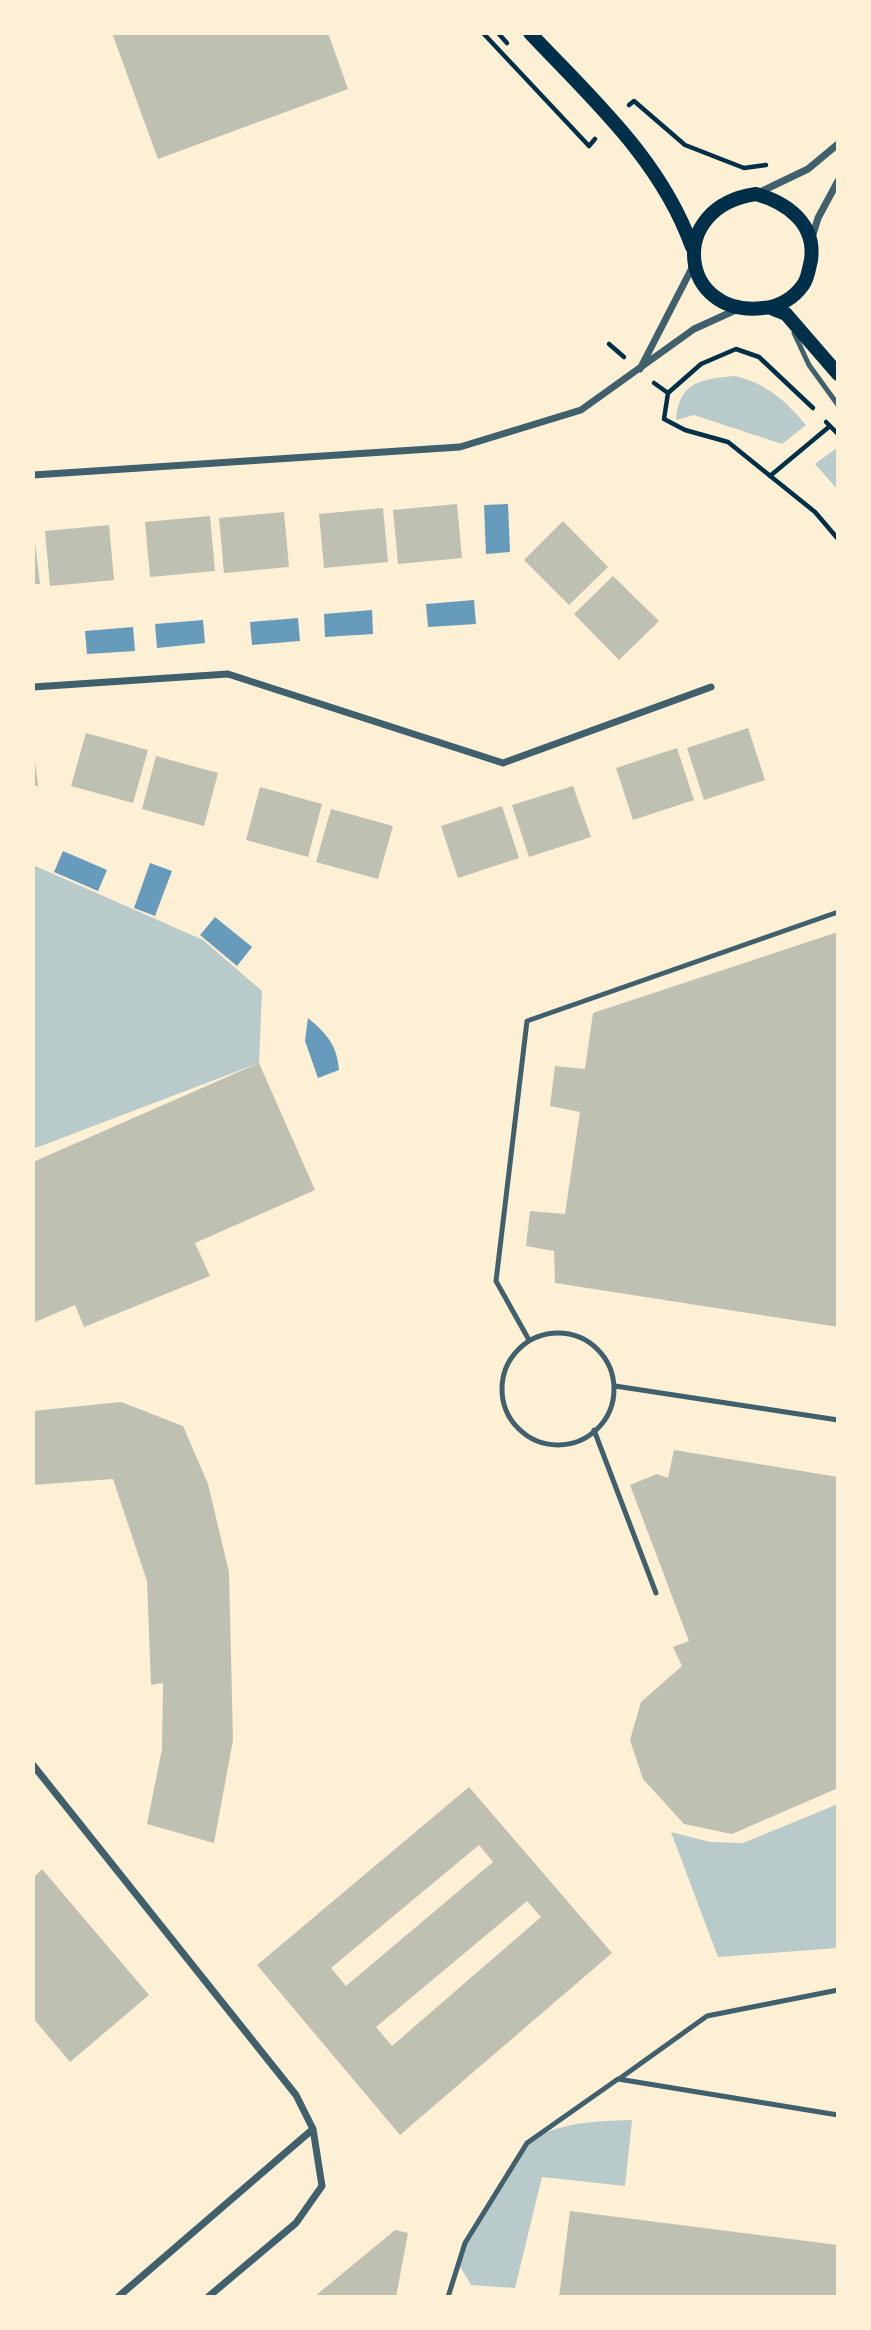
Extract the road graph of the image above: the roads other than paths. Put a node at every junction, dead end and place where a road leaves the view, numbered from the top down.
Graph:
1 (530, 33) edge
2 (838, 144) edge
3 (838, 181) edge
4 (756, 194) junction
5 (812, 239) junction
6 (692, 247) junction
7 (694, 264) junction
8 (771, 308) junction
9 (740, 309) junction
10 (786, 314) junction
11 (639, 371) junction
12 (838, 374) edge
13 (838, 405) edge
14 (33, 475) edge
15 (33, 687) edge
16 (711, 687) dead end
17 (838, 912) edge
18 (528, 1340) junction
19 (615, 1386) junction
20 (838, 1420) edge
21 (594, 1430) junction
22 (656, 1592) dead end
23 (33, 1765) edge
24 (838, 1990) edge
25 (618, 2079) junction
26 (838, 2115) edge
27 (313, 2129) junction
28 (118, 2297) edge
29 (208, 2297) edge
30 (448, 2297) edge

1 - 6 main road
2 - 4 street
3 - 5 street
4 - 5 main road
4 - 6 main road
5 - 8 main road
6 - 7 main road
7 - 9 main road
7 - 11 street
8 - 9 main road
8 - 10 main road
9 - 11 street
10 - 12 main road
10 - 13 lane
11 - 14 street
15 - 16 street
17 - 18 lane
18 - 19 lane
18 - 21 lane
19 - 20 lane
19 - 21 lane
21 - 22 lane
23 - 27 street
24 - 25 lane
25 - 26 lane
25 - 30 lane
27 - 28 street
27 - 29 street

